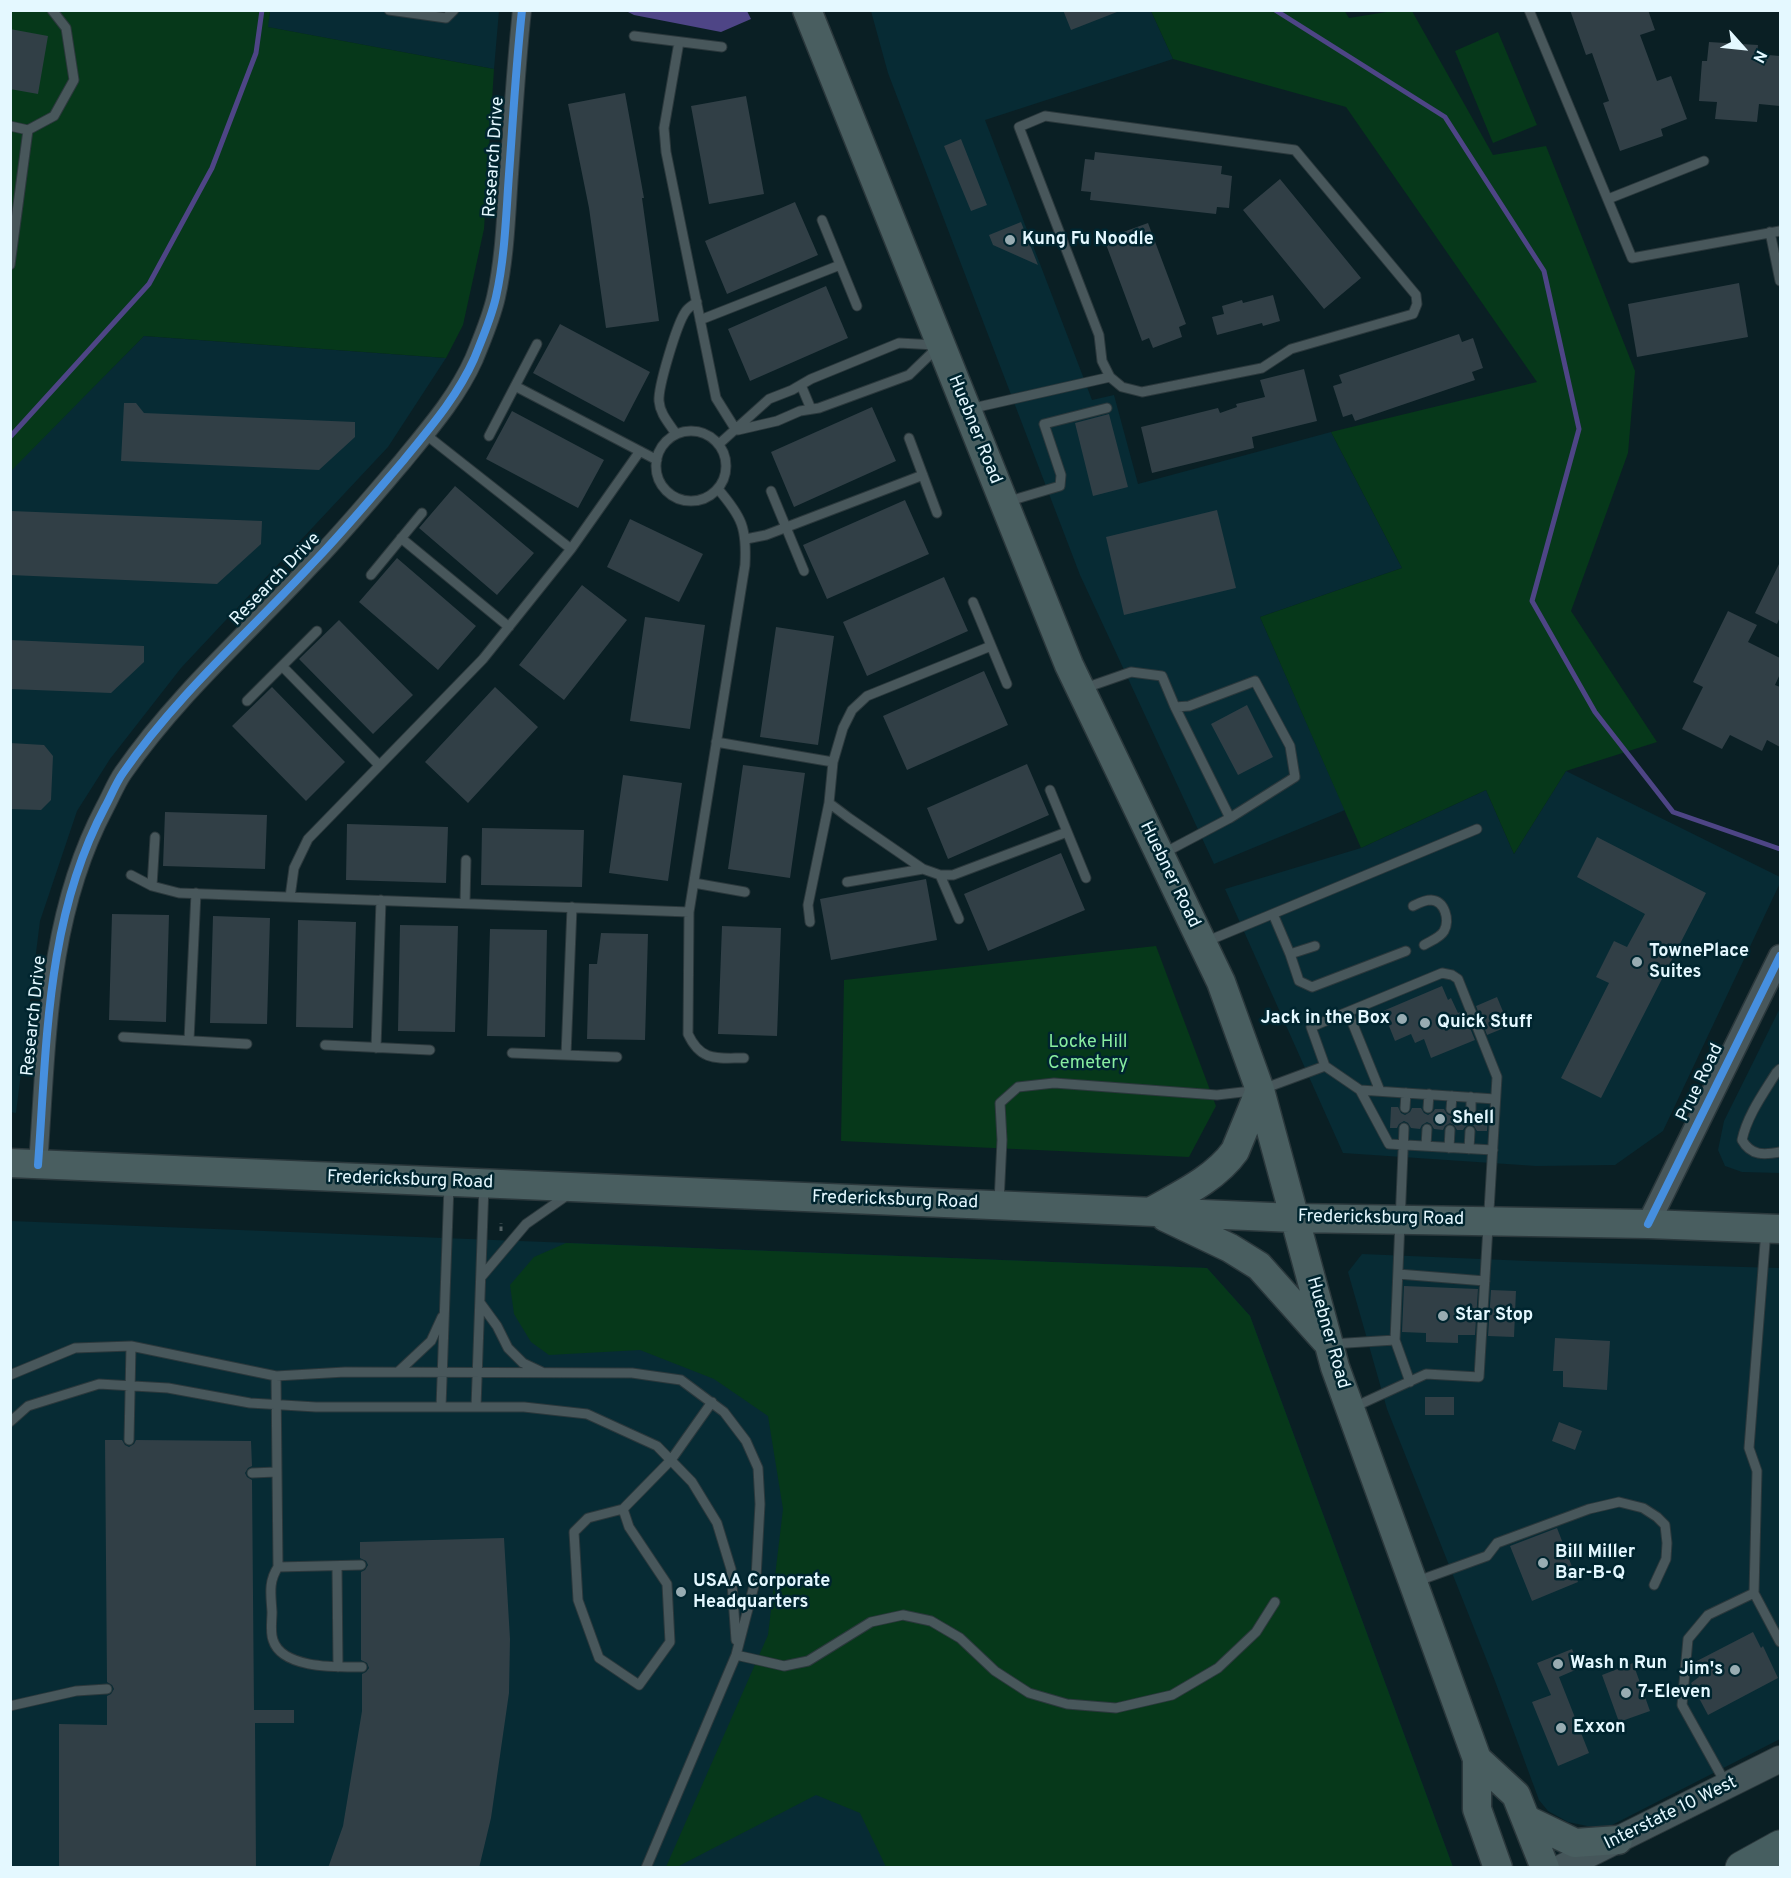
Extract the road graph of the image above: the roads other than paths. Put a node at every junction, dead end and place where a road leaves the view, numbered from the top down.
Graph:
1 (52, 10) edge
2 (389, 10) edge
3 (454, 10) edge
4 (522, 10) edge
5 (807, 10) edge
6 (1529, 10) edge
7 (634, 36) dead end
8 (679, 42) junction
9 (722, 47) dead end
10 (10, 126) edge
11 (28, 130) junction
12 (1704, 162) dead end
13 (1608, 199) junction
14 (822, 220) dead end
15 (12, 232) edge
16 (1775, 232) edge
17 (10, 265) edge
18 (840, 265) junction
19 (1780, 281) edge
20 (697, 302) junction
21 (857, 306) dead end
22 (700, 320) junction
23 (537, 344) dead end
24 (941, 345) junction
25 (1110, 377) junction
26 (801, 385) junction
27 (514, 386) junction
28 (1107, 408) dead end
29 (811, 409) junction
30 (966, 410) junction
31 (736, 430) junction
32 (425, 434) junction
33 (676, 434) junction
34 (489, 436) dead end
35 (909, 438) dead end
36 (719, 444) junction
37 (640, 451) junction
38 (657, 460) junction
39 (923, 475) junction
40 (718, 489) junction
41 (771, 491) dead end
42 (1004, 503) junction
43 (422, 513) dead end
44 (937, 513) dead end
45 (786, 528) junction
46 (401, 538) junction
47 (746, 539) junction
48 (571, 549) junction
49 (804, 571) dead end
50 (371, 574) dead end
51 (973, 602) dead end
52 (508, 627) junction
53 (317, 631) dead end
54 (991, 646) junction
55 (282, 666) junction
56 (1007, 684) dead end
57 (1081, 690) junction
58 (247, 701) dead end
59 (1175, 707) junction
60 (716, 742) junction
61 (833, 762) junction
62 (379, 765) junction
63 (1050, 790) dead end
64 (829, 803) junction
65 (1230, 818) junction
66 (1477, 829) dead end
67 (1067, 832) junction
68 (155, 837) dead end
69 (1160, 855) junction
70 (466, 860) dead end
71 (923, 869) junction
72 (131, 875) dead end
73 (940, 875) junction
74 (1086, 878) dead end
75 (847, 882) dead end
76 (694, 883) junction
77 (152, 886) junction
78 (745, 892) dead end
79 (196, 893) junction
80 (290, 897) junction
81 (381, 900) junction
82 (465, 903) junction
83 (1413, 906) dead end
84 (572, 908) junction
85 (689, 912) junction
86 (1273, 914) junction
87 (959, 919) dead end
88 (810, 922) dead end
89 (1202, 943) junction
90 (1424, 945) dead end
91 (1315, 946) dead end
92 (1406, 951) dead end
93 (1290, 954) junction
94 (1780, 956) edge
95 (1348, 1012) junction
96 (123, 1037) dead end
97 (189, 1041) junction
98 (247, 1044) dead end
99 (325, 1046) dead end
100 (376, 1048) junction
101 (430, 1050) dead end
102 (512, 1053) dead end
103 (566, 1055) junction
104 (617, 1057) dead end
105 (744, 1058) dead end
106 (1324, 1066) junction
107 (1780, 1069) edge
108 (1260, 1090) junction
109 (1360, 1090) junction
110 (1380, 1091) junction
111 (1406, 1093) junction
112 (1429, 1094) junction
113 (1452, 1096) junction
114 (1471, 1097) junction
115 (1495, 1099) junction
116 (1405, 1108) dead end
117 (1428, 1108) dead end
118 (1451, 1109) dead end
119 (1471, 1110) dead end
120 (1404, 1128) dead end
121 (1427, 1129) dead end
122 (1450, 1130) dead end
123 (1470, 1131) dead end
124 (1404, 1145) junction
125 (1426, 1146) junction
126 (1449, 1148) junction
127 (1469, 1149) junction
128 (1493, 1150) junction
129 (1780, 1152) edge
130 (24, 1164) edge
131 (449, 1183) junction
132 (484, 1184) junction
133 (579, 1188) junction
134 (999, 1205) junction
135 (1152, 1211) junction
136 (1295, 1218) junction
137 (1401, 1219) junction
138 (1489, 1221) junction
139 (1648, 1224) junction
140 (1773, 1228) edge
141 (1398, 1274) junction
142 (482, 1276) junction
143 (1485, 1281) junction
144 (481, 1304) junction
145 (444, 1312) junction
146 (1395, 1340) junction
147 (1328, 1344) junction
148 (131, 1346) junction
149 (398, 1372) junction
150 (443, 1372) junction
151 (478, 1372) junction
152 (543, 1373) junction
153 (10, 1375) edge
154 (276, 1376) junction
155 (1410, 1382) junction
156 (129, 1386) junction
157 (712, 1402) junction
158 (276, 1405) junction
159 (441, 1407) junction
160 (476, 1407) junction
161 (1350, 1408) junction
162 (10, 1422) edge
163 (129, 1440) dead end
164 (671, 1460) junction
165 (276, 1472) junction
166 (252, 1473) dead end
167 (623, 1509) junction
168 (361, 1565) dead end
169 (337, 1566) junction
170 (278, 1567) junction
171 (1414, 1583) junction
172 (1654, 1585) dead end
173 (1754, 1593) junction
174 (1275, 1602) dead end
175 (1780, 1618) edge
176 (1769, 1621) junction
177 (1780, 1642) edge
178 (736, 1655) junction
179 (338, 1666) junction
180 (362, 1667) dead end
181 (107, 1689) dead end
182 (10, 1706) edge
183 (1477, 1759) junction
184 (1780, 1759) edge
185 (1727, 1786) junction
186 (1527, 1820) junction
187 (1483, 1825) junction
188 (1618, 1840) junction
189 (1780, 1847) edge
190 (646, 1868) edge
191 (1475, 1868) edge
192 (1498, 1868) edge
193 (1545, 1868) edge
194 (1561, 1868) edge
195 (1608, 1868) edge
196 (1742, 1868) edge

1 - 11 lane
2 - 3 lane
4 - 32 street, Research Drive
5 - 24 main road, Huebner Road
6 - 13 lane
7 - 8 lane
8 - 9 lane
8 - 20 lane
10 - 11 lane
11 - 15 lane
12 - 13 lane
13 - 16 lane
14 - 18 lane
15 - 17 lane
16 - 19 lane
18 - 21 lane
18 - 22 lane
20 - 22 lane
20 - 33 lane
22 - 31 lane
23 - 27 lane
24 - 26 lane
24 - 29 lane
24 - 30 main road, Huebner Road
25 - 25 lane
25 - 30 lane
26 - 29 lane
26 - 31 lane
27 - 34 lane
27 - 37 lane
28 - 42 lane
29 - 31 lane
30 - 42 main road, Huebner Road
31 - 36 lane
32 - 48 lane
32 - 130 street, Research Drive
33 - 36 lane
33 - 38 lane
35 - 39 lane
36 - 40 lane
37 - 38 lane
37 - 48 lane
38 - 40 lane
39 - 44 lane
39 - 45 lane
40 - 47 lane
41 - 45 lane
42 - 57 main road, Huebner Road
43 - 46 lane
45 - 47 lane
45 - 49 lane
46 - 50 lane
46 - 52 lane
47 - 60 lane
48 - 52 lane
51 - 54 lane
52 - 62 lane
53 - 55 lane
54 - 56 lane
54 - 61 lane
55 - 58 lane
55 - 62 lane
57 - 59 lane
57 - 69 main road, Huebner Road
59 - 65 lane
59 - 65 lane
60 - 61 lane
60 - 76 lane
61 - 64 lane
62 - 80 lane
63 - 67 lane
64 - 71 lane
64 - 88 lane
65 - 69 lane
66 - 86 lane
67 - 73 lane
67 - 74 lane
68 - 77 lane
69 - 89 main road, Huebner Road
70 - 82 lane
71 - 73 lane
71 - 75 lane
72 - 77 lane
73 - 87 lane
76 - 78 lane
76 - 85 lane
77 - 79 lane
79 - 80 lane
79 - 97 lane
80 - 81 lane
81 - 82 lane
81 - 100 lane
82 - 84 lane
83 - 90 lane
84 - 85 lane
84 - 103 lane
85 - 105 lane
86 - 89 lane
86 - 93 lane
89 - 108 main road, Huebner Road
91 - 93 lane
92 - 93 lane
94 - 139 street, Prue Road
95 - 106 lane
95 - 110 lane
95 - 115 lane
96 - 97 lane
97 - 98 lane
99 - 100 lane
100 - 101 lane
102 - 103 lane
103 - 104 lane
106 - 108 lane
106 - 109 lane
107 - 129 lane
108 - 134 lane
108 - 135 main road
108 - 136 main road, Huebner Road
109 - 110 lane
109 - 124 lane
110 - 111 lane
111 - 112 lane
111 - 116 lane
112 - 113 lane
112 - 117 lane
113 - 114 lane
113 - 118 lane
114 - 115 lane
114 - 119 lane
115 - 128 lane
120 - 124 lane
121 - 125 lane
122 - 126 lane
123 - 127 lane
124 - 125 lane
124 - 137 lane
125 - 126 lane
126 - 127 lane
127 - 128 lane
128 - 138 lane
130 - 131 main road, Fredericksburg Road
131 - 132 main road, Fredericksburg Road
131 - 145 lane
132 - 133 main road, Fredericksburg Road
132 - 142 lane
133 - 134 main road, Fredericksburg Road
133 - 142 lane
134 - 135 main road, Fredericksburg Road
135 - 136 main road, Fredericksburg Road
135 - 147 main road
136 - 137 main road, Fredericksburg Road
136 - 147 main road, Huebner Road
137 - 138 main road, Fredericksburg Road
137 - 141 lane
138 - 139 main road, Fredericksburg Road
138 - 143 lane
139 - 140 main road, Fredericksburg Road
140 - 173 lane
141 - 143 lane
141 - 146 lane
142 - 144 lane
143 - 155 lane
144 - 151 lane
144 - 152 lane
145 - 149 lane
145 - 150 lane
146 - 147 lane
146 - 155 lane
147 - 161 main road, Huebner Road
148 - 153 lane
148 - 154 lane
148 - 156 lane
149 - 150 lane
149 - 154 lane
150 - 151 lane
150 - 159 lane
151 - 152 lane
151 - 160 lane
152 - 157 lane
154 - 158 lane
155 - 161 lane
156 - 158 lane
156 - 162 lane
156 - 163 lane
157 - 164 lane
157 - 178 lane
158 - 159 lane
158 - 165 lane
159 - 160 lane
160 - 164 lane
161 - 171 main road, Huebner Road
164 - 167 lane
164 - 178 lane
165 - 166 lane
165 - 170 lane
167 - 167 lane
168 - 169 lane
169 - 170 lane
169 - 179 lane
170 - 179 lane
171 - 172 lane
171 - 183 main road, Huebner Road
173 - 176 lane
173 - 185 lane
174 - 178 lane
175 - 176 lane
176 - 177 lane
178 - 190 lane
179 - 180 lane
181 - 182 lane
183 - 186 main road, Huebner Road
183 - 187 main road, Huebner Road
184 - 185 main road, Interstate 10 West
185 - 188 main road, Interstate 10 West
186 - 188 main road
186 - 193 main road, Huebner Road
187 - 191 main road
187 - 192 main road, Huebner Road
188 - 194 main road, Interstate 10 West
188 - 195 main road
189 - 196 highway

